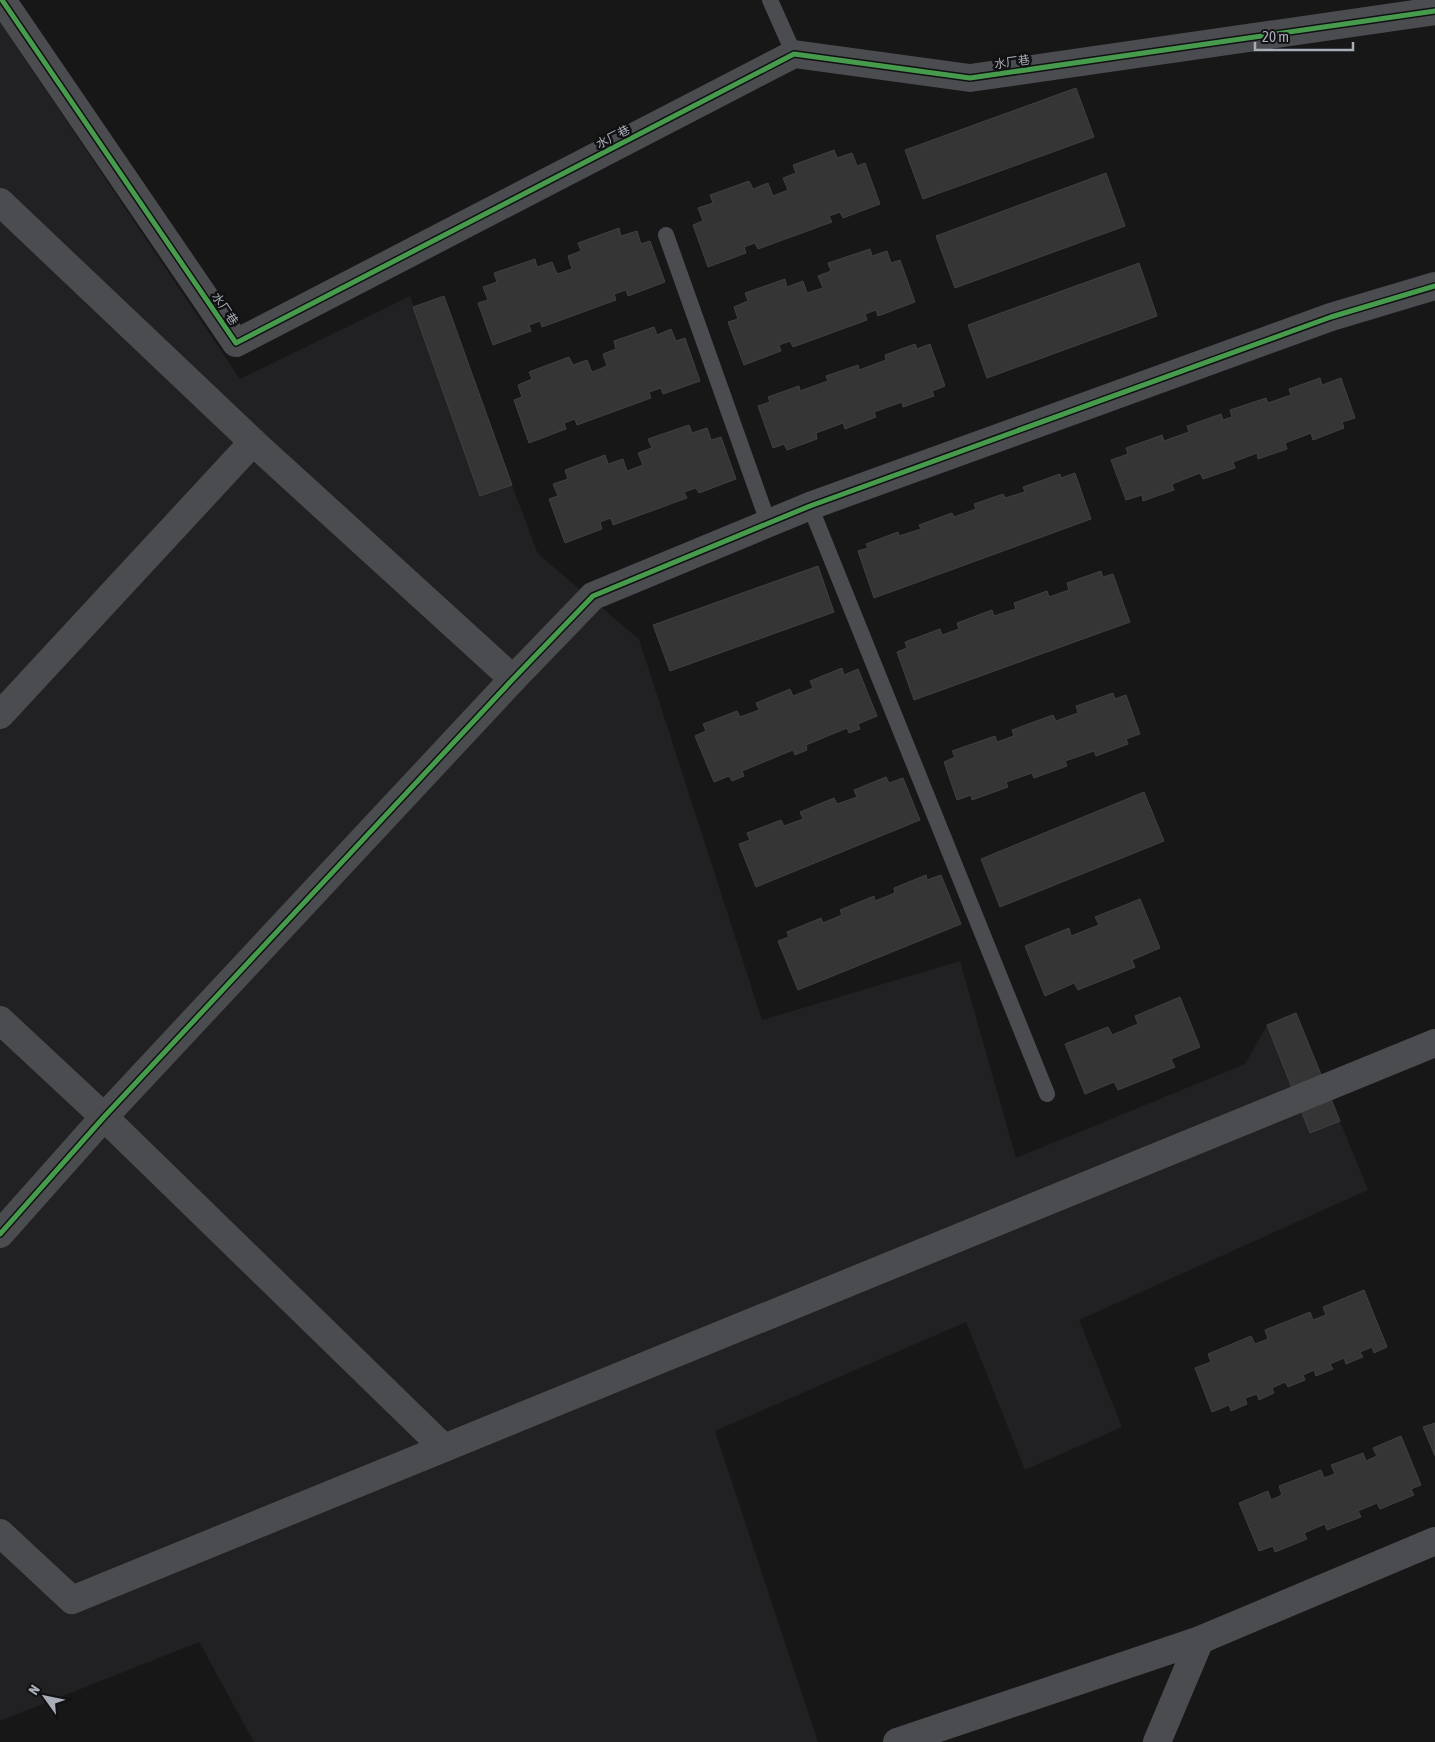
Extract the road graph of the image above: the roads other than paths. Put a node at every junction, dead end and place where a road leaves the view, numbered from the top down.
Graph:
1 (2, 0) edge
2 (770, 0) edge
3 (1435, 11) edge
4 (794, 54) junction
5 (0, 202) edge
6 (666, 235) dead end
7 (1435, 286) edge
8 (253, 442) junction
9 (810, 506) junction
10 (768, 522) junction
11 (513, 679) junction
12 (0, 715) edge
13 (0, 1020) edge
14 (1435, 1043) edge
15 (1047, 1094) dead end
16 (104, 1117) junction
17 (0, 1234) edge
18 (444, 1448) junction
19 (0, 1533) edge
20 (1435, 1541) edge
21 (1200, 1640) junction
22 (897, 1742) edge
23 (1157, 1742) edge

1 - 4 street, 水厂巷
2 - 4 lane
3 - 4 street, 水厂巷
5 - 8 street
6 - 10 lane
7 - 9 street
8 - 11 street
8 - 12 street
9 - 10 street
9 - 15 lane
10 - 11 street
11 - 16 street
13 - 16 street
14 - 18 street
16 - 17 street
16 - 18 street
18 - 19 street
20 - 21 street
21 - 22 street
21 - 23 street

